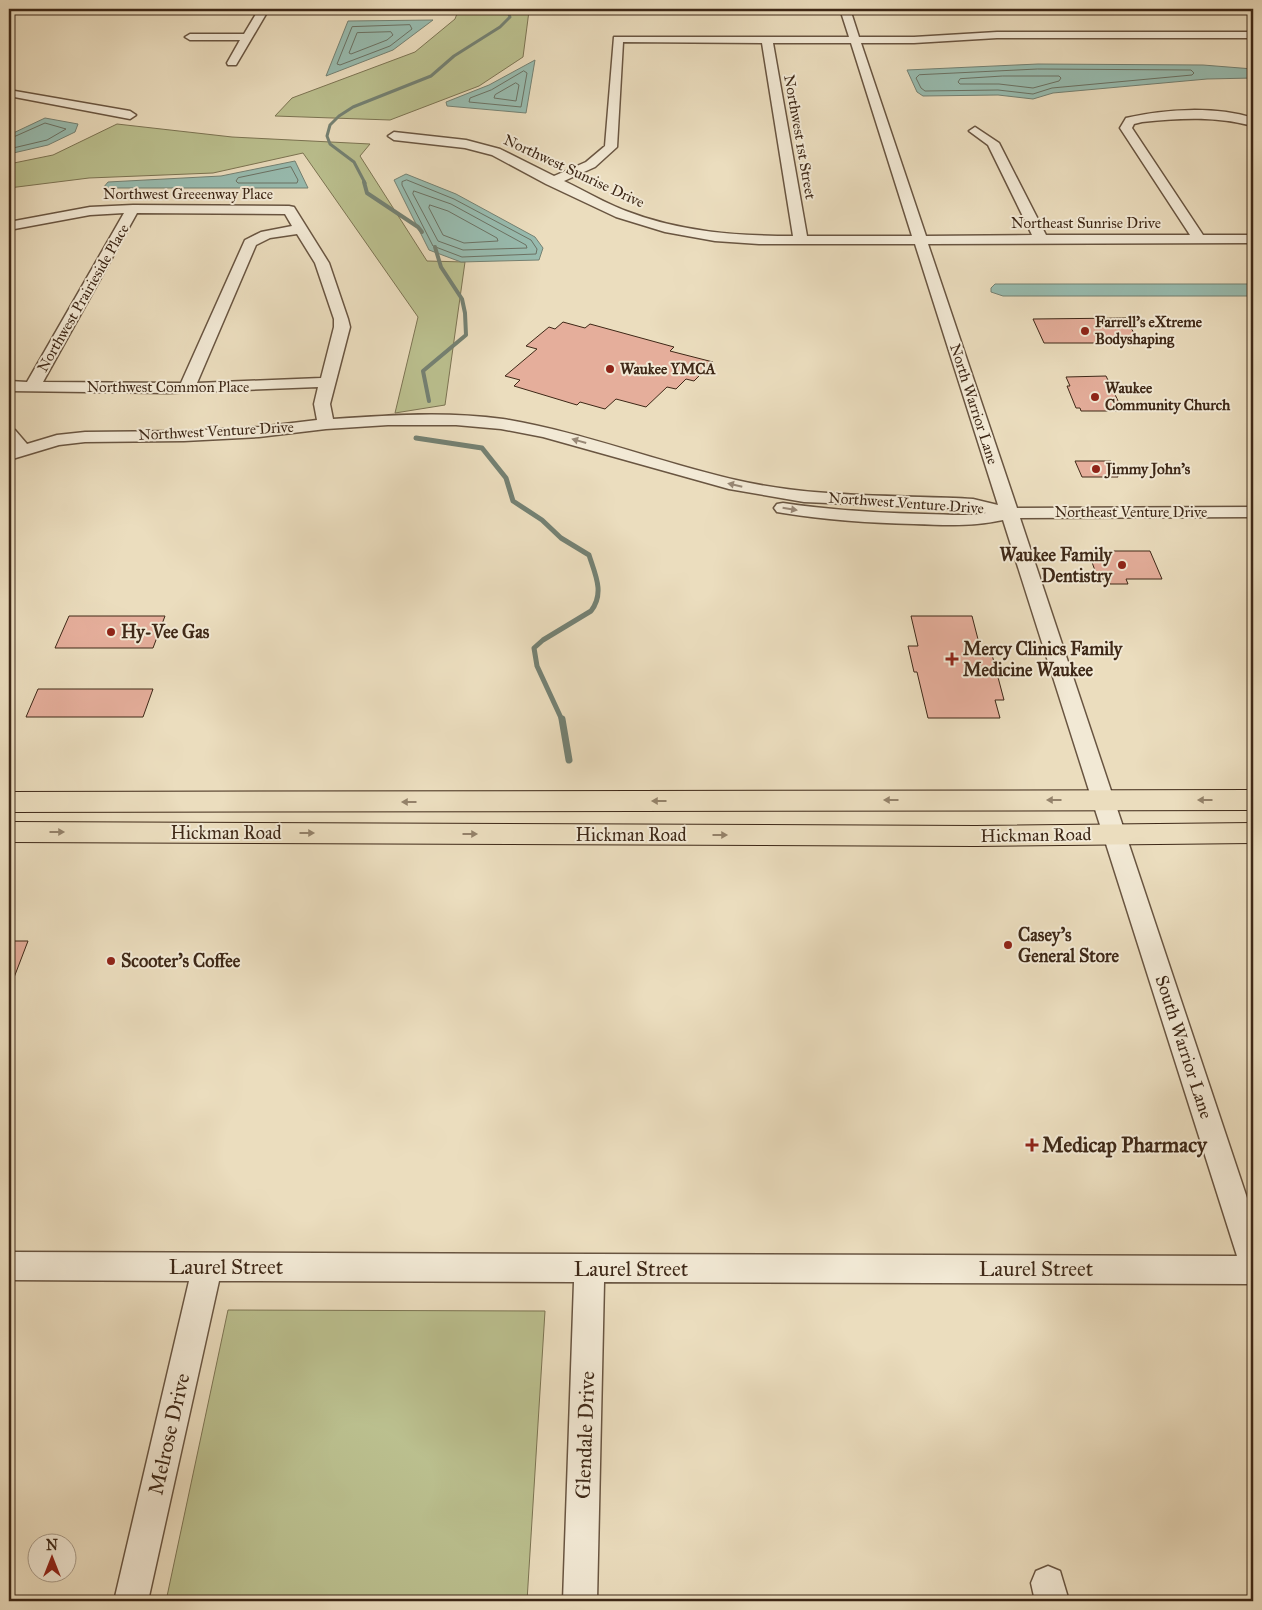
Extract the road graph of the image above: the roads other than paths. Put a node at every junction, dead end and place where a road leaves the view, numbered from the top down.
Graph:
1 (264, 9) edge
2 (845, 9) edge
3 (1253, 35) edge
4 (190, 37) dead end
5 (246, 37) junction
6 (767, 39) junction
7 (855, 40) junction
8 (232, 63) dead end
9 (9, 86) edge
10 (130, 115) dead end
11 (1253, 122) edge
12 (975, 131) dead end
13 (394, 136) dead end
14 (551, 180) junction
15 (133, 209) junction
16 (9, 226) edge
17 (301, 229) junction
18 (1041, 239) junction
19 (1199, 239) junction
20 (1253, 239) edge
21 (801, 240) junction
22 (920, 240) junction
23 (327, 382) junction
24 (9, 386) edge
25 (32, 387) junction
26 (187, 388) junction
27 (326, 424) junction
28 (9, 434) edge
29 (16, 452) edge
30 (1253, 512) edge
31 (1009, 513) junction
32 (1103, 800) junction
33 (1253, 800) edge
34 (9, 802) edge
35 (9, 832) edge
36 (1253, 833) edge
37 (1115, 834) junction
38 (1253, 1260) edge
39 (9, 1266) edge
40 (207, 1267) junction
41 (589, 1269) junction
42 (1253, 1270) edge
43 (131, 1601) edge
44 (580, 1601) edge

1 - 5 street
2 - 7 street, North Warrior Lane
3 - 7 street
4 - 5 street
5 - 8 street
6 - 7 street
6 - 14 street
6 - 21 street, Northwest 1st Street
7 - 22 street, North Warrior Lane
9 - 10 street
11 - 19 street
12 - 18 street
13 - 14 street, Northwest Sunrise Drive
14 - 21 street, Northwest Sunrise Drive
15 - 16 street, Northwest Greeenway Place
15 - 17 street, Northwest Greeenway Place
15 - 25 street, Northwest Prairieside Place
17 - 23 street, Northwest Greeenway Place
17 - 26 street
18 - 19 street, Northeast Sunrise Drive
18 - 22 street, Northeast Sunrise Drive
19 - 20 street, Northeast Sunrise Drive
21 - 22 street, Northwest Sunrise Drive
22 - 31 street, North Warrior Lane
23 - 26 street, Northwest Common Place
23 - 27 street, Northwest Greeenway Place
24 - 25 street, Northwest Common Place
25 - 26 street, Northwest Common Place
27 - 29 street, Northwest Venture Drive
27 - 31 street, Northwest Venture Drive
28 - 29 street
30 - 31 street, Northeast Venture Drive
31 - 32 street, North Warrior Lane
33 -> 32 highway, Hickman Road
32 -> 34 highway, Hickman Road
32 - 37 street, South Warrior Lane
35 -> 37 highway, Hickman Road
36 - 37 highway, Hickman Road
37 - 38 street, South Warrior Lane
39 - 40 street, Laurel Street
40 - 41 street, Laurel Street
40 - 43 street, Melrose Drive
41 - 42 street, Laurel Street
41 - 44 street, Glendale Drive

